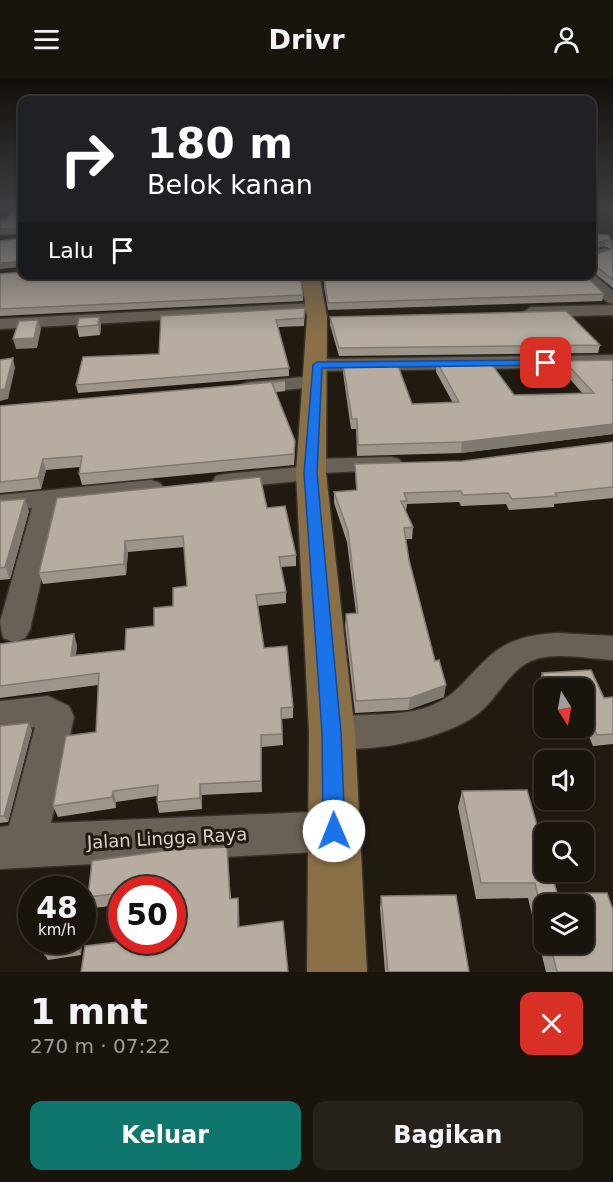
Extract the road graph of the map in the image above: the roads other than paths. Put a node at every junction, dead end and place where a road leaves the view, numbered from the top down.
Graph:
1 (605, 252) edge
2 (596, 255) edge
3 (590, 279) edge
4 (317, 296) edge
5 (613, 299) edge
6 (613, 310) edge
7 (518, 312) edge
8 (0, 324) edge
9 (613, 361) edge
10 (316, 374) junction
11 (234, 389) edge
12 (414, 464) edge
13 (311, 470) junction
14 (47, 498) junction
15 (0, 503) edge
16 (14, 630) dead end
17 (613, 648) edge
18 (0, 716) edge
19 (332, 733) junction
20 (334, 831) junction
21 (12, 846) edge
22 (338, 972) edge

1 - 2 street
3 - 5 street
4 - 8 street
4 - 10 main road
6 - 7 street
9 - 10 street
10 - 11 street
10 - 13 main road
12 - 13 street
13 - 14 street
13 - 19 main road
14 - 15 street
14 - 16 street
17 - 19 street
18 - 21 street
19 - 20 main road
20 - 21 street, Jalan Lingga Raya
20 - 22 main road

